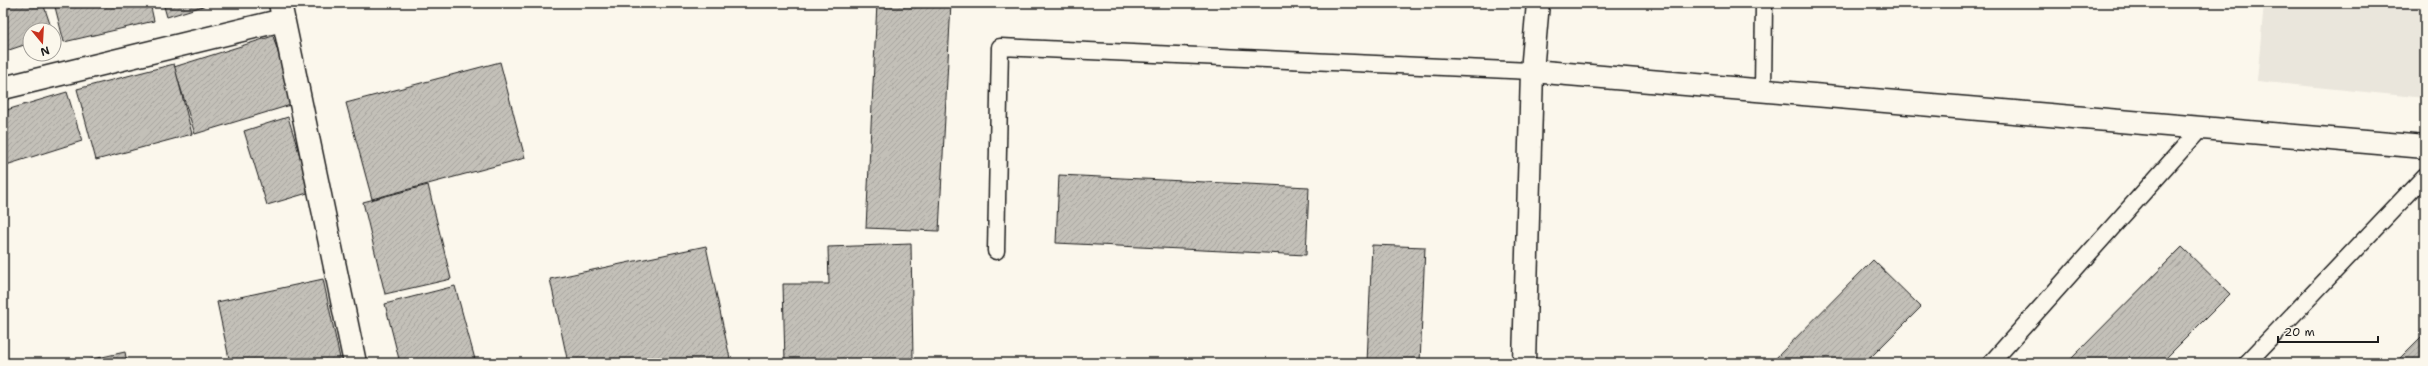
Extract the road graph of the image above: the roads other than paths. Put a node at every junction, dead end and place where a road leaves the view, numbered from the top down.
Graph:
1 (1538, 3) edge
2 (1764, 3) edge
3 (282, 11) edge
4 (1532, 71) junction
5 (3, 88) edge
6 (1763, 91) junction
7 (2201, 128) junction
8 (2425, 147) edge
9 (2425, 176) edge
10 (996, 251) dead end
11 (355, 363) edge
12 (1524, 363) edge
13 (1991, 363) edge
14 (2247, 363) edge

1 - 4 street
2 - 6 lane
3 - 5 street
3 - 11 street
4 - 6 street
4 - 10 lane
4 - 12 street
6 - 7 street
7 - 8 street
7 - 13 lane
9 - 14 lane

